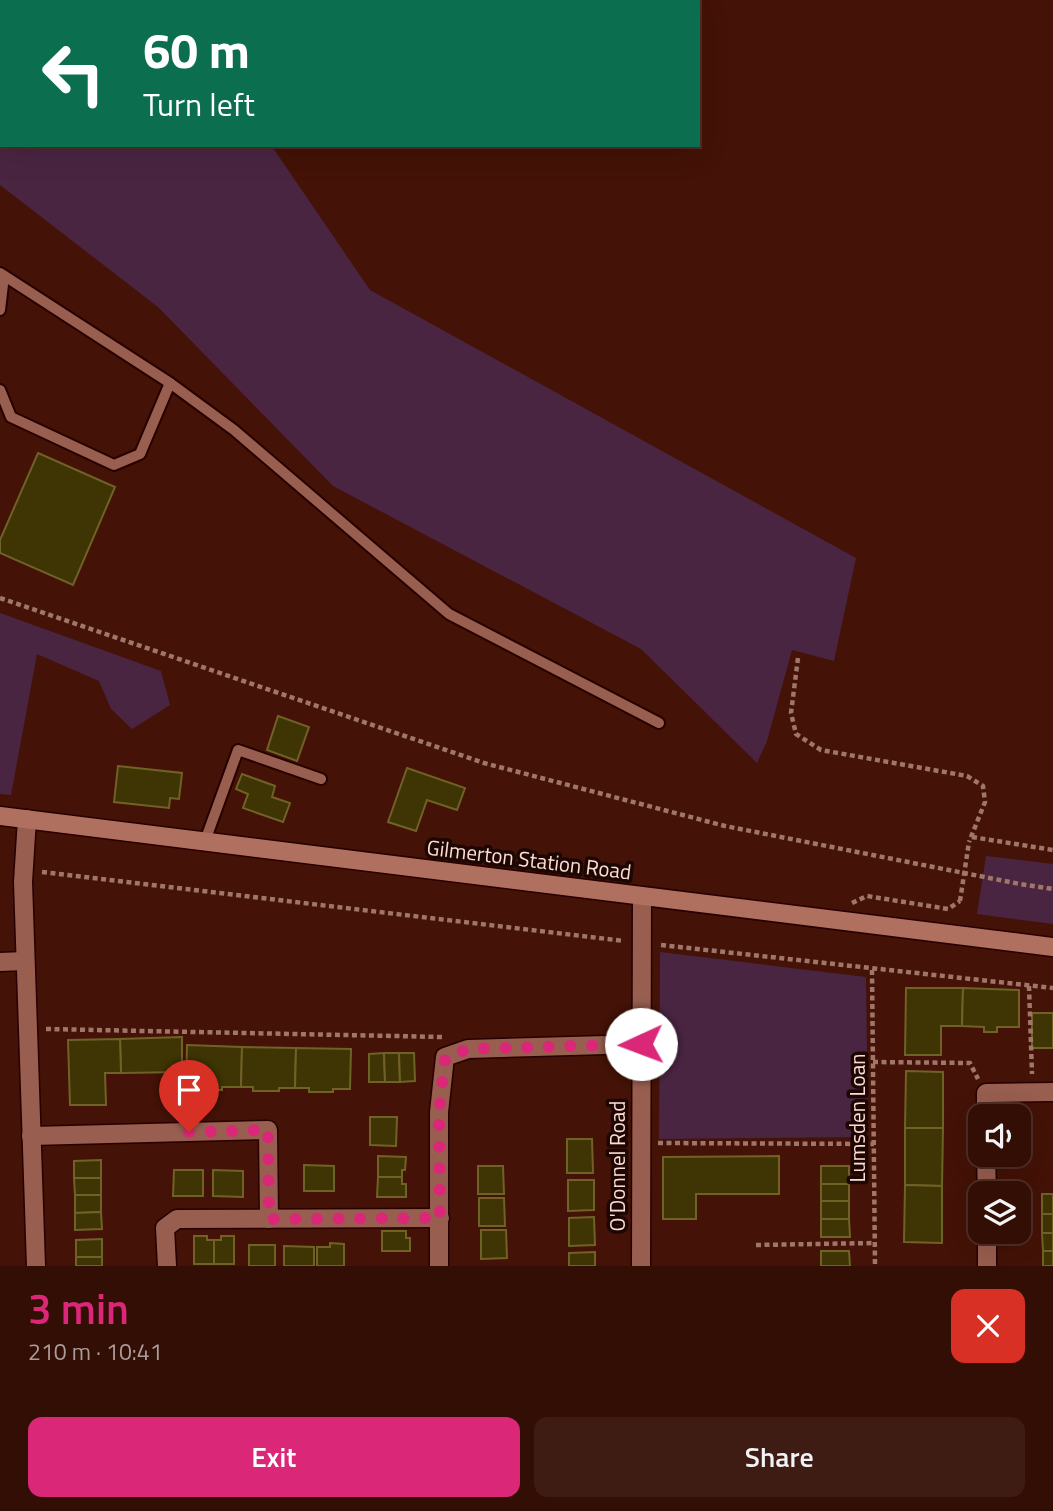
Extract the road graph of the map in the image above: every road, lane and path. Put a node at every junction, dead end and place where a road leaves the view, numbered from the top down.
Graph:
1 (2, 274) edge
2 (0, 310) edge
3 (170, 383) junction
4 (0, 390) edge
5 (0, 598) edge
6 (798, 658) dead end
7 (659, 723) dead end
8 (321, 779) dead end
9 (0, 816) edge
10 (27, 819) junction
11 (970, 839) junction
12 (205, 841) junction
13 (1053, 850) edge
14 (23, 869) junction
15 (1053, 889) edge
16 (642, 897) junction
17 (845, 920) junction
18 (642, 943) junction
19 (1053, 947) edge
20 (25, 961) junction
21 (0, 962) edge
22 (872, 970) junction
23 (1030, 986) junction
24 (1053, 988) edge
25 (28, 1029) junction
26 (641, 1044) junction
27 (468, 1049) junction
28 (873, 1062) junction
29 (1032, 1092) junction
30 (1053, 1092) edge
31 (986, 1093) junction
32 (986, 1104) edge
33 (31, 1136) junction
34 (641, 1143) junction
35 (874, 1144) junction
36 (440, 1218) junction
37 (269, 1219) junction
38 (874, 1242) junction
39 (987, 1244) edge
40 (756, 1245) dead end
41 (36, 1266) edge
42 (167, 1266) edge
43 (439, 1266) edge
44 (640, 1266) edge
45 (874, 1266) edge
46 (988, 1266) edge

1 - 2 lane
1 - 3 lane
3 - 4 lane
3 - 7 lane
5 - 15 path
6 - 11 path
8 - 12 lane
9 - 10 street, Gilmerton Station Road
10 - 12 street, Gilmerton Station Road
10 - 14 street
11 - 13 path
11 - 17 path, bridge
12 - 16 street, Gilmerton Station Road
14 - 18 path
14 - 20 street
16 - 17 street, Gilmerton Station Road
16 - 18 street, O'Donnel Road
17 - 19 street, Gilmerton Station Road
18 - 22 path
18 - 26 street, O'Donnel Road
20 - 21 street
20 - 25 street
22 - 23 path
22 - 28 path, Lumsden Loan
23 - 24 path
23 - 29 path
25 - 27 path
25 - 33 street
26 - 27 street
26 - 34 street, O'Donnel Road
27 - 36 street
28 - 31 path
28 - 35 path, Lumsden Loan
29 - 30 street
29 - 31 street
31 - 32 street
33 - 37 street
33 - 41 street
34 - 35 path
34 - 44 street, O'Donnel Road
35 - 38 path, Lumsden Loan
36 - 37 street
36 - 43 street
37 - 42 street
38 - 40 path
38 - 45 path, Lumsden Loan
39 - 46 street

